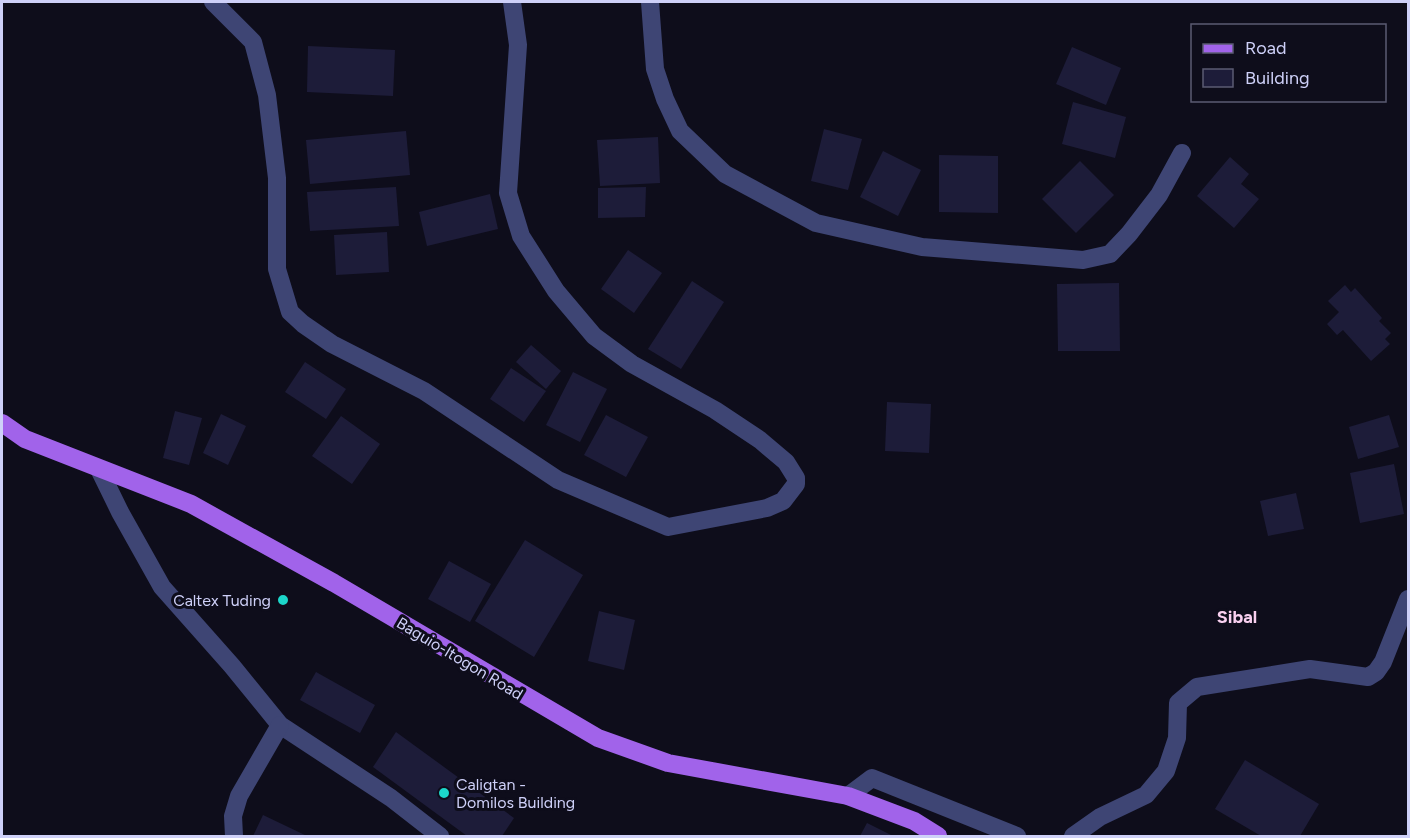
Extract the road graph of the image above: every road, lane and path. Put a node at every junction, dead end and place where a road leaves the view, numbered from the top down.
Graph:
1 (213, 2) edge
2 (512, 2) edge
3 (650, 2) edge
4 (1182, 153) dead end
5 (2, 423) edge
6 (99, 469) junction
7 (1408, 598) edge
8 (280, 725) junction
9 (848, 796) junction
10 (234, 837) edge
11 (440, 837) edge
12 (938, 837) edge
13 (1017, 837) edge
14 (1073, 837) edge

1 - 2 street
3 - 4 street
5 - 6 main road, Baguio-Itogon Road
6 - 8 street
6 - 9 main road, Baguio-Itogon Road
7 - 14 street
8 - 10 street
8 - 11 street
9 - 12 main road, Baguio-Itogon Road
9 - 13 street

